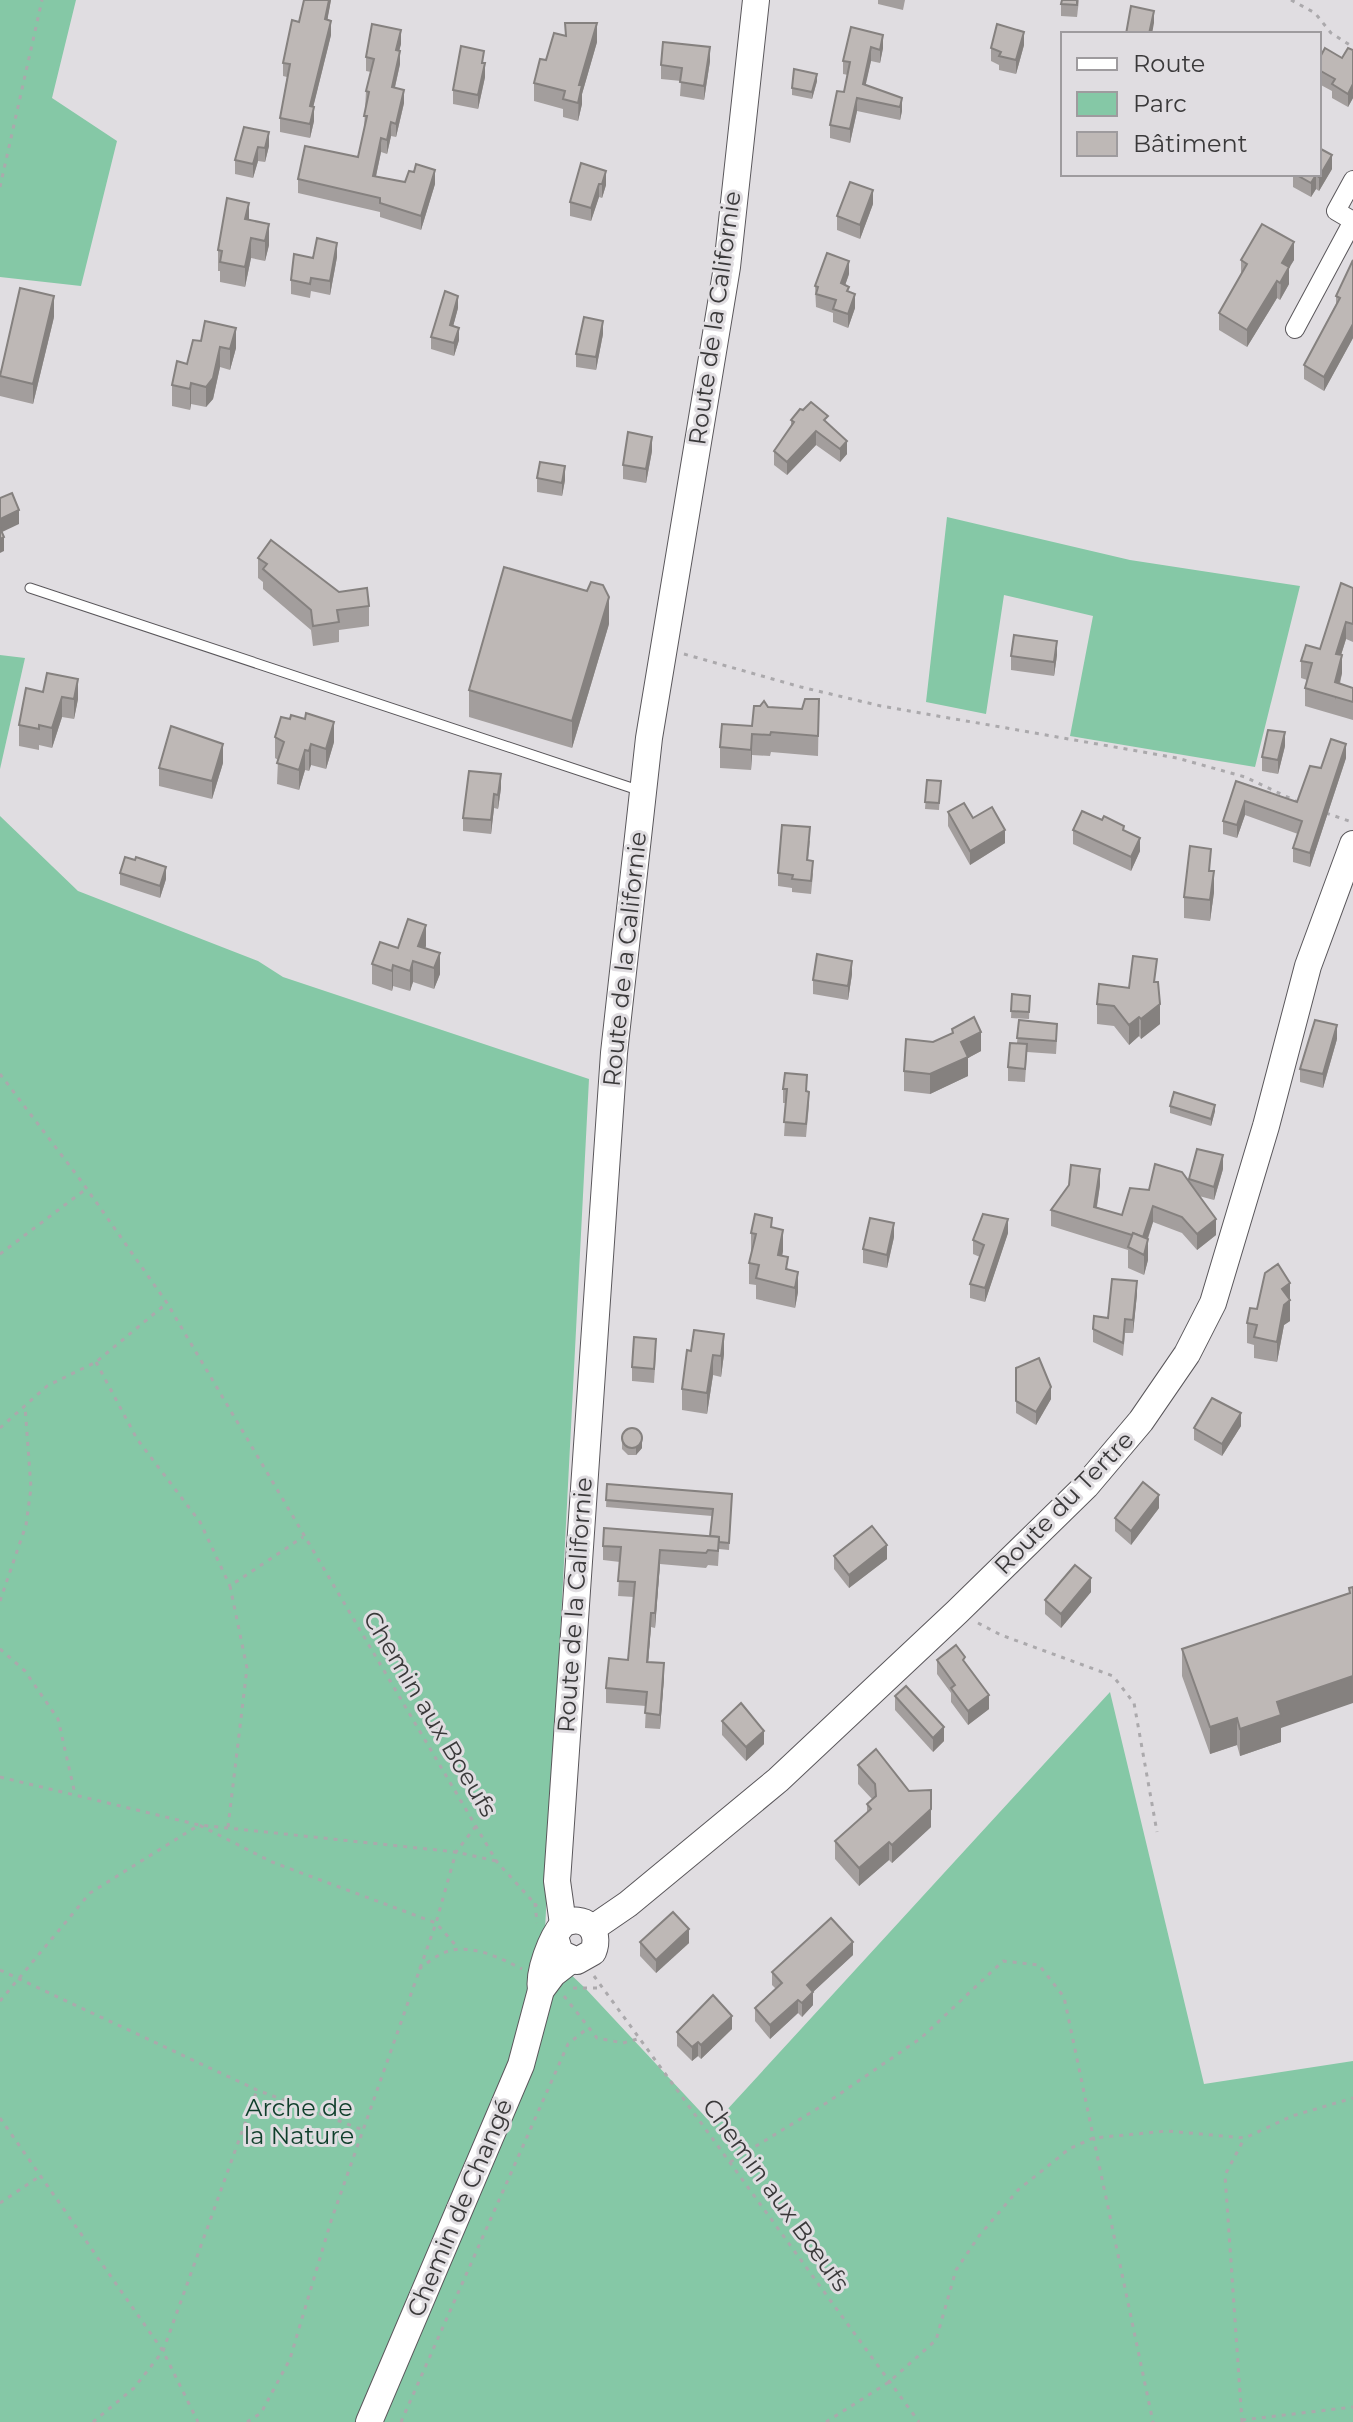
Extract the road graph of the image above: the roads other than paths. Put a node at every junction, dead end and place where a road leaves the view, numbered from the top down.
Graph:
1 (756, 0) edge
2 (1353, 180) edge
3 (1353, 221) edge
4 (1295, 329) dead end
5 (30, 588) dead end
6 (644, 792) junction
7 (1353, 844) edge
8 (593, 1928) junction
9 (563, 1941) junction
10 (369, 2422) edge

1 - 6 street, Route de la Californie
2 - 3 street
3 - 4 street
5 - 6 lane
6 - 9 street, Route de la Californie
7 - 8 street, Route du Tertre
8 - 9 street
8 - 9 street
9 - 10 street, Chemin de Changé

